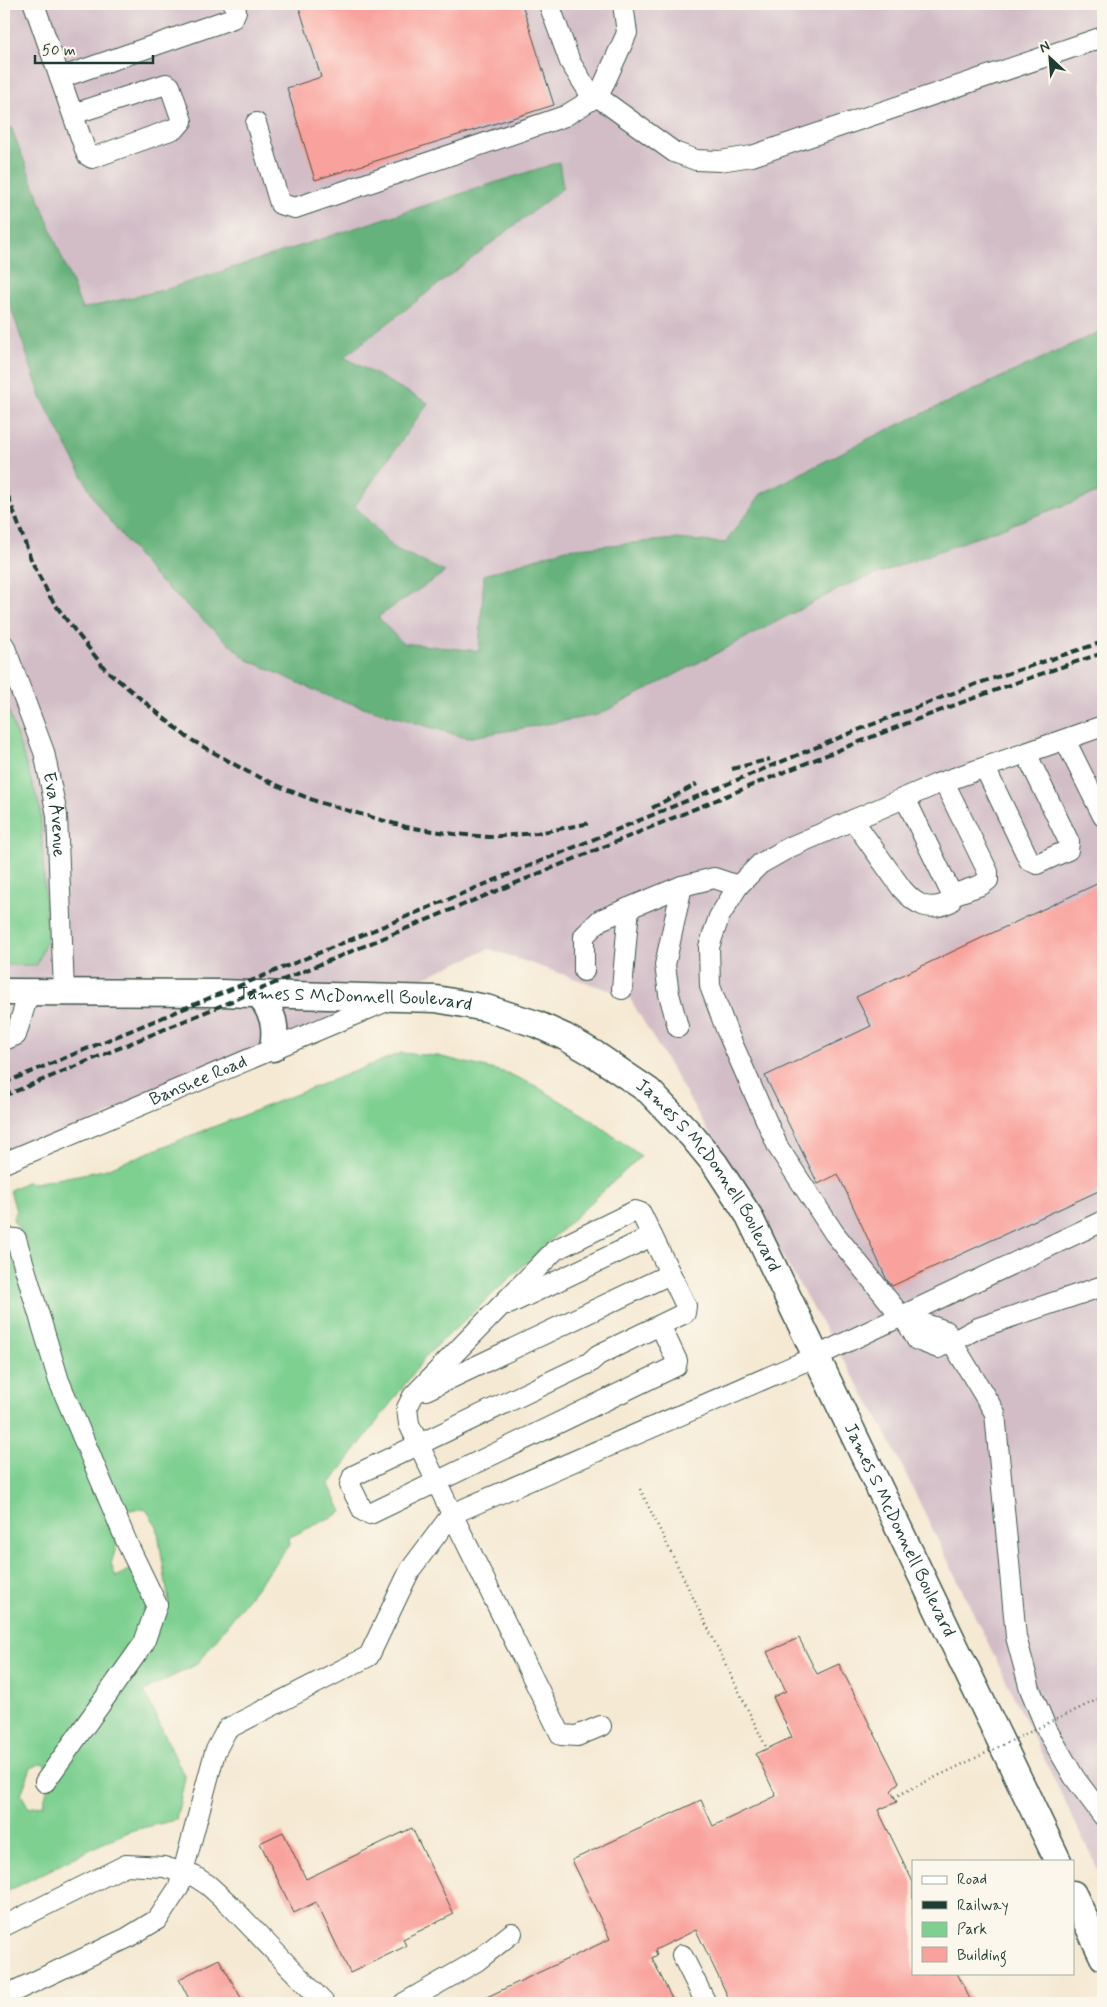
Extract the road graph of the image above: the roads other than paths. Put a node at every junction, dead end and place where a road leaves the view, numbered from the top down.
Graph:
1 (34, 4) edge
2 (234, 4) edge
3 (549, 4) edge
4 (623, 4) edge
5 (1103, 37) edge
6 (60, 78) junction
7 (599, 96) junction
8 (73, 114) junction
9 (256, 123) dead end
10 (4, 645) edge
11 (1103, 726) edge
12 (1066, 740) junction
13 (1026, 753) junction
14 (985, 768) junction
15 (944, 782) junction
16 (905, 798) junction
17 (1103, 816) edge
18 (853, 820) junction
19 (682, 886) junction
20 (738, 886) junction
21 (952, 895) junction
22 (629, 908) junction
23 (584, 970) dead end
24 (622, 989) dead end
25 (16, 992) edge
26 (64, 992) junction
27 (260, 994) junction
28 (394, 998) junction
29 (678, 1027) dead end
30 (4, 1040) edge
31 (273, 1048) junction
32 (4, 1163) edge
33 (1103, 1221) edge
34 (652, 1236) junction
35 (4, 1238) edge
36 (670, 1274) junction
37 (1103, 1286) edge
38 (497, 1310) junction
39 (905, 1321) junction
40 (660, 1325) junction
41 (951, 1342) junction
42 (817, 1356) junction
43 (413, 1396) junction
44 (419, 1444) junction
45 (437, 1482) junction
46 (452, 1514) junction
47 (601, 1726) dead end
48 (45, 1782) dead end
49 (1103, 1816) edge
50 (1058, 1860) edge
51 (182, 1872) junction
52 (1074, 1896) edge
53 (4, 1926) edge
54 (512, 1933) dead end
55 (682, 1955) dead end
56 (1103, 1957) edge
57 (4, 1996) edge
58 (324, 2003) edge
59 (404, 2003) edge
60 (706, 2003) edge

1 - 6 street
2 - 6 street
3 - 7 street
4 - 7 street
5 - 7 street
6 - 8 street
7 - 9 street
8 - 8 street
10 - 26 street, Eva Avenue
11 - 12 street
12 - 13 street
12 - 17 street
13 - 14 street
13 - 14 street
14 - 15 street
15 - 16 street
15 - 21 street
16 - 18 street
16 - 21 street
18 - 20 street
18 - 21 street
19 - 20 street
19 - 22 street
19 - 29 street
20 - 39 street
22 - 23 street
22 - 24 street
25 - 26 main road, James S McDonnell Boulevard
25 - 30 street
26 - 27 main road, James S McDonnell Boulevard
27 - 28 main road, James S McDonnell Boulevard
27 - 31 main road
28 - 31 street, Banshee Road
28 - 42 main road, James S McDonnell Boulevard
31 - 32 street, Banshee Road
33 - 39 street
34 - 36 street
34 - 38 street
34 - 38 street
35 - 48 street
36 - 40 street
36 - 43 street
37 - 41 street
38 - 43 street
39 - 41 street
39 - 42 street
40 - 44 street
40 - 45 street
41 - 49 street
42 - 46 street
42 - 50 main road, James S McDonnell Boulevard
43 - 44 street
44 - 45 street
44 - 45 street
45 - 46 street
46 - 47 street
46 - 51 street
51 - 53 street
51 - 57 street
51 - 58 street
52 - 56 main road
54 - 59 street
55 - 60 street

